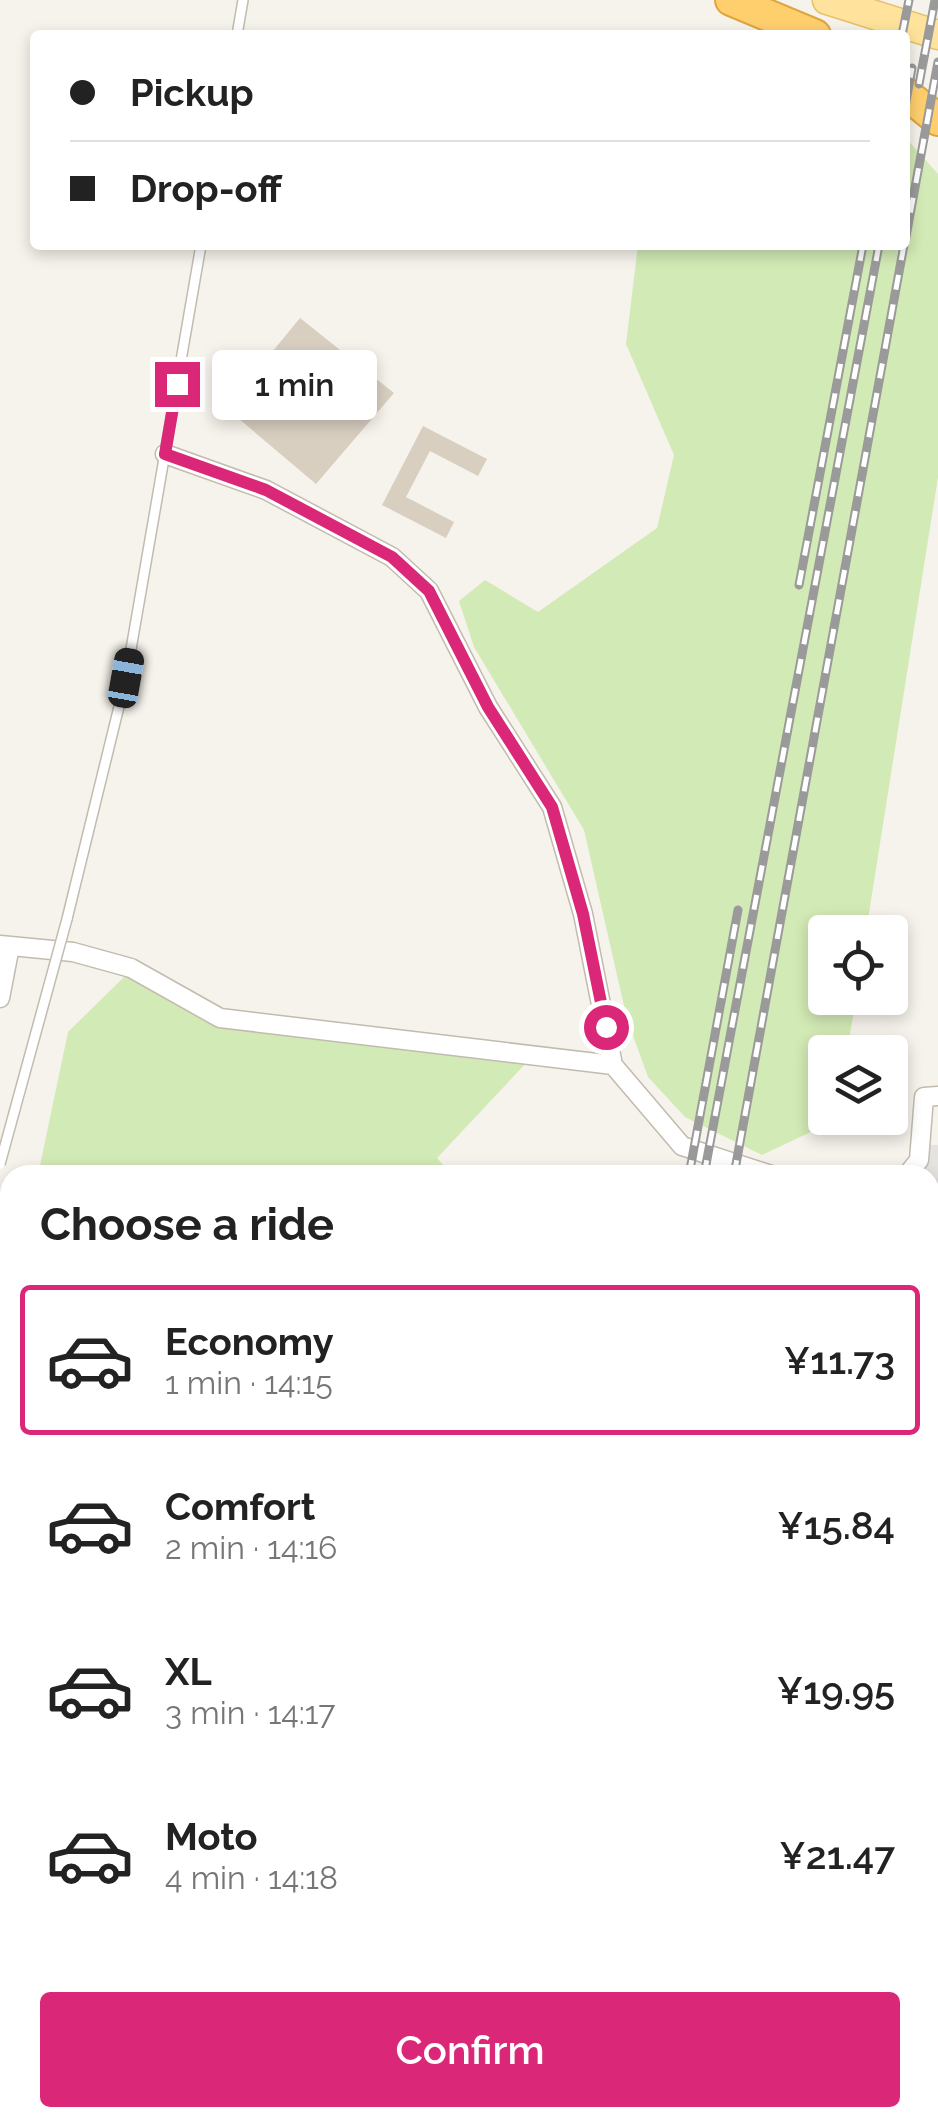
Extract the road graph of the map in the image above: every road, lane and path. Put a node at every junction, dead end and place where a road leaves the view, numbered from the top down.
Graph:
1 (243, 0) edge
2 (731, 0) edge
3 (827, 0) edge
4 (238, 30) edge
5 (803, 30) edge
6 (938, 35) edge
7 (910, 97) edge
8 (938, 120) edge
9 (200, 250) edge
10 (165, 454) junction
11 (5, 946) edge
12 (0, 998) edge
13 (613, 1065) junction
14 (938, 1096) edge
15 (0, 1164) edge
16 (740, 1165) edge
17 (915, 1165) edge

1 - 4 lane
2 - 5 highway
3 - 6 main road
7 - 8 highway
9 - 10 lane
10 - 13 street
10 - 15 lane, bridge
11 - 12 street
11 - 13 street
13 - 16 street
14 - 17 street

